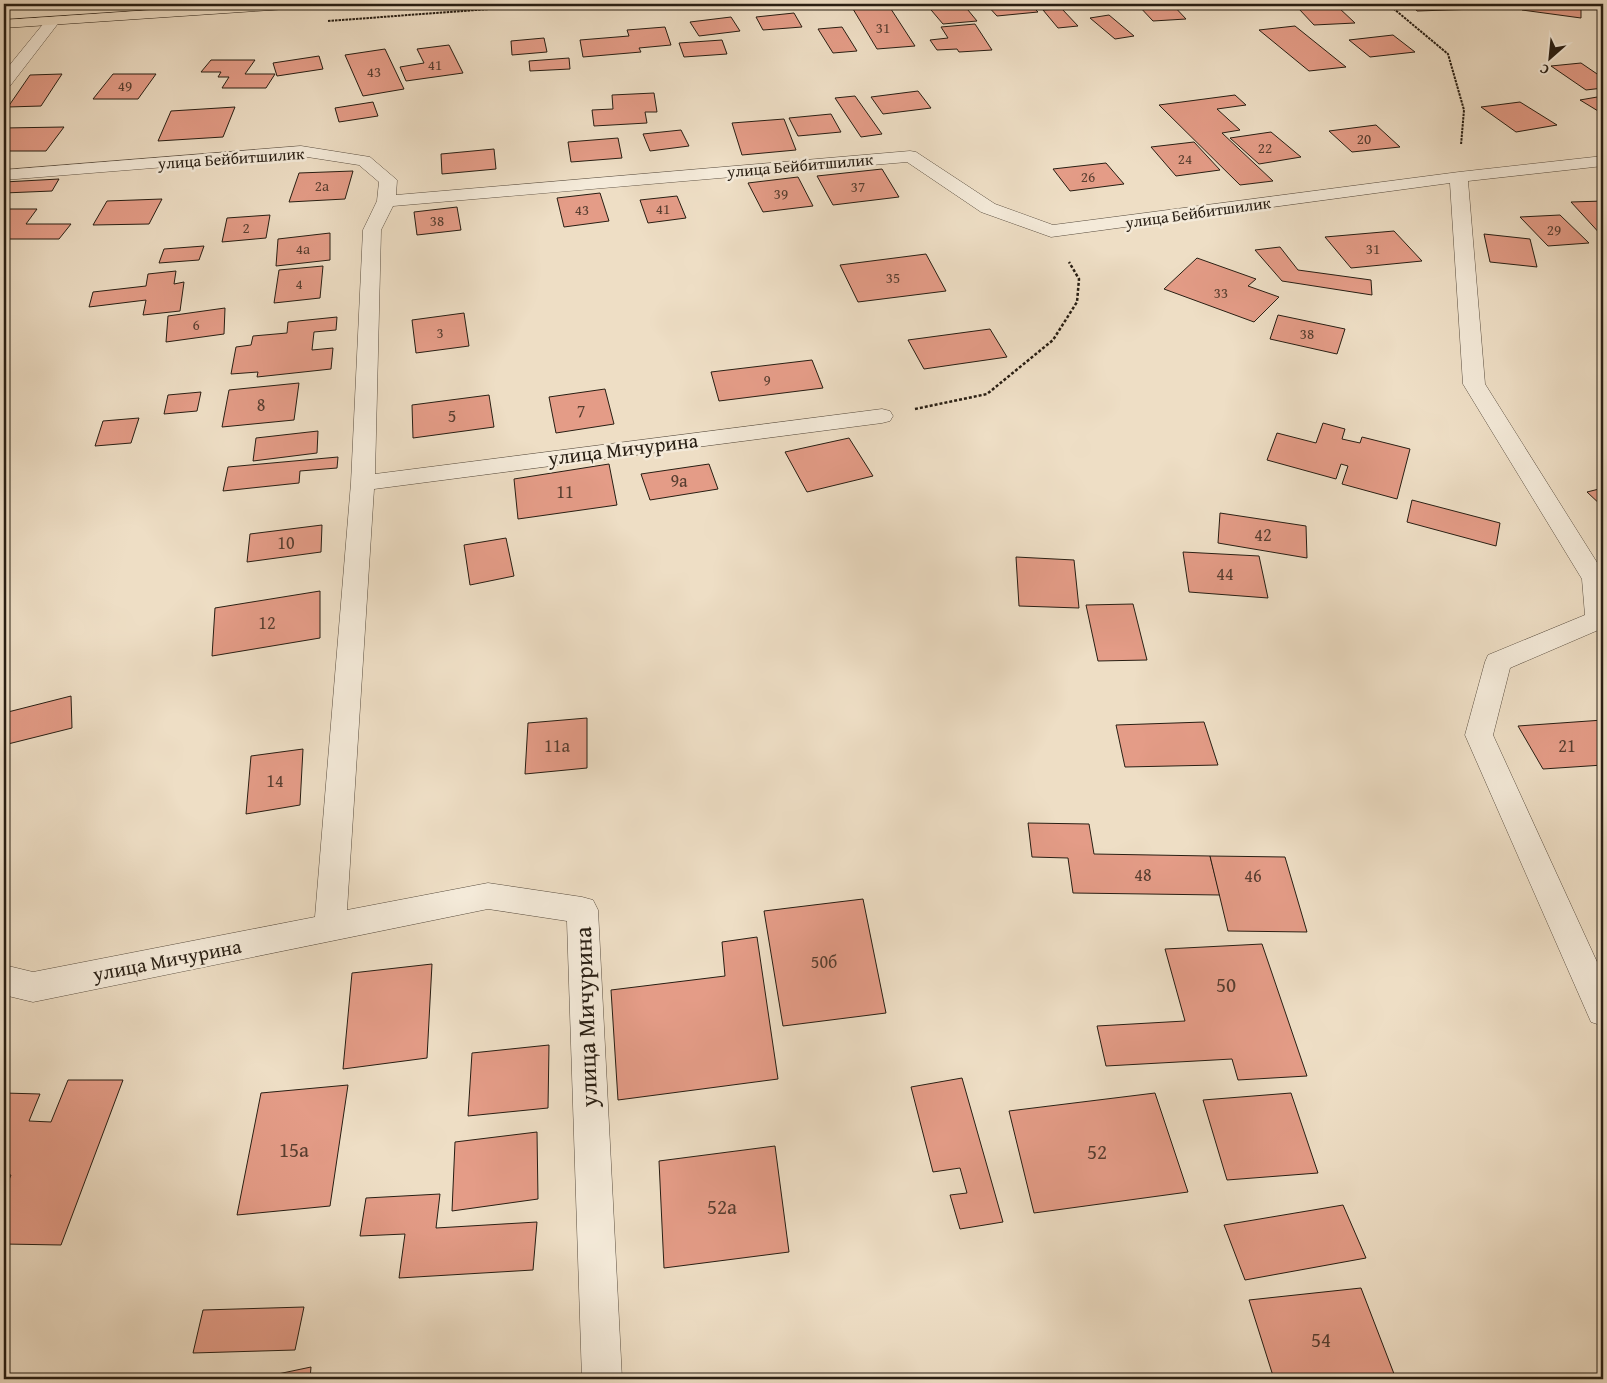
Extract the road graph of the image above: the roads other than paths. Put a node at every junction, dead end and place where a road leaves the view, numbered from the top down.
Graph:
1 (300, 4) edge
2 (53, 21) junction
3 (4, 24) edge
4 (4, 83) edge
5 (1603, 160) edge
6 (4, 175) edge
7 (1459, 177) junction
8 (386, 201) junction
9 (882, 416) road end
10 (363, 483) junction
11 (1601, 619) edge
12 (330, 928) junction
13 (4, 980) edge
14 (1603, 1011) edge
15 (602, 1379) edge

1 - 2 main road
2 - 3 main road
2 - 4 street
5 - 7 street, улица Бейбитшилик
6 - 8 street, улица Бейбитшилик
7 - 8 street, улица Бейбитшилик
7 - 11 street
8 - 10 street
9 - 10 street, улица Мичурина
10 - 12 street
11 - 14 street
12 - 13 street, улица Мичурина
12 - 15 street, улица Мичурина

